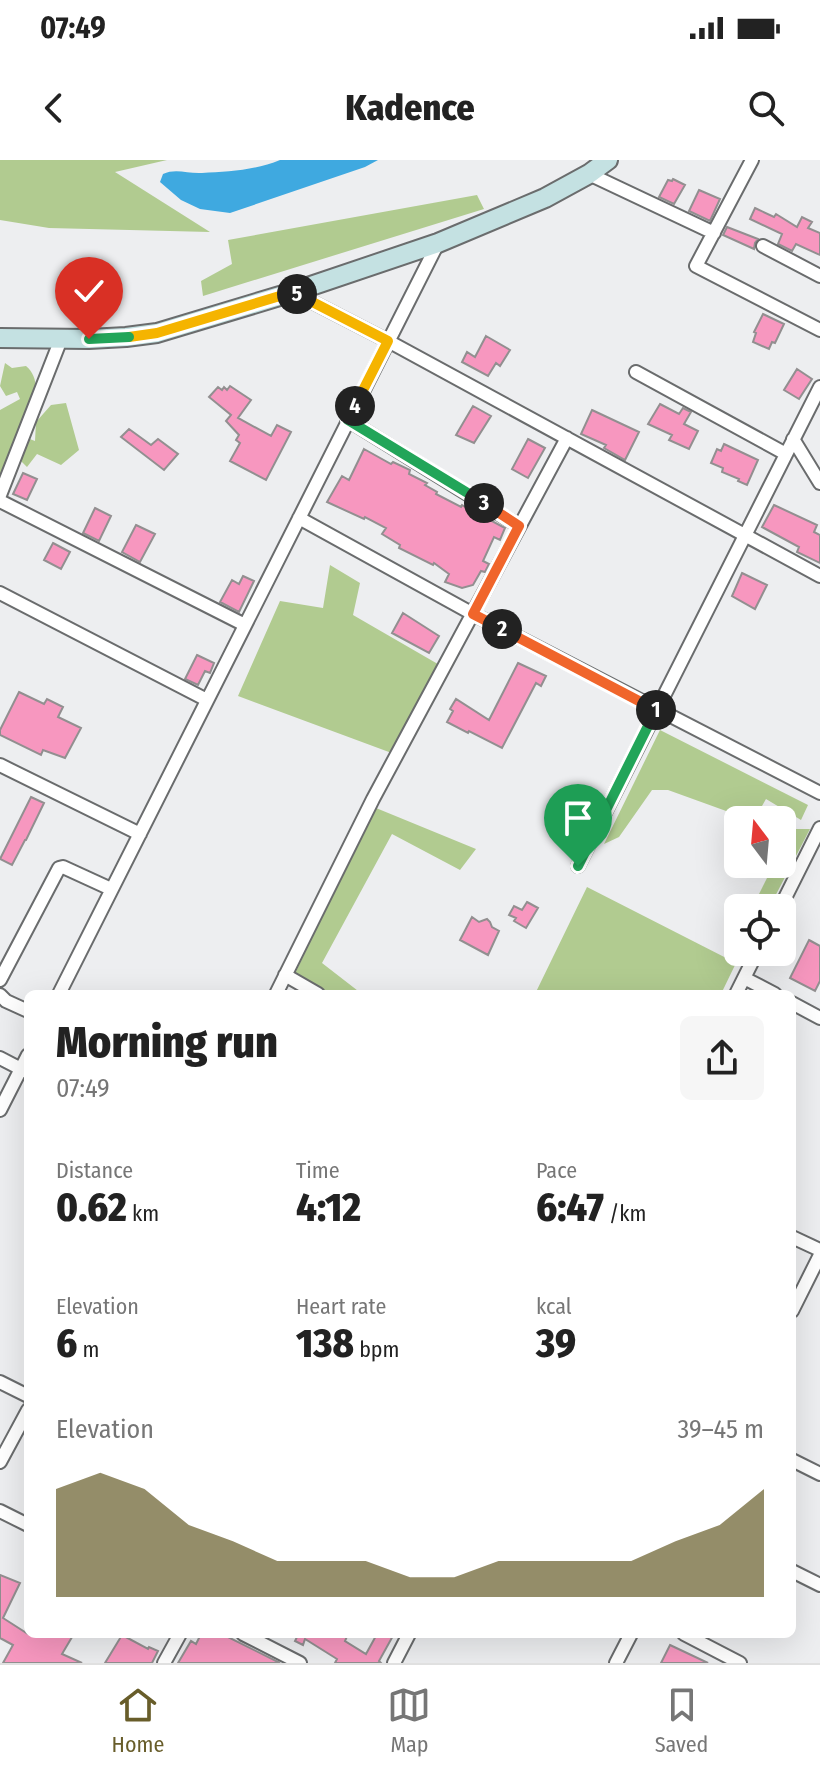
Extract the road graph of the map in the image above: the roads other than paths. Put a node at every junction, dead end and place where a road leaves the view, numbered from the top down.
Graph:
1 (608, 160) edge
2 (752, 160) edge
3 (589, 174) junction
4 (714, 233) junction
5 (438, 243) junction
6 (763, 246) dead end
7 (820, 276) edge
8 (293, 292) junction
9 (820, 330) edge
10 (0, 338) edge
11 (61, 339) junction
12 (388, 341) junction
13 (636, 372) dead end
14 (820, 387) edge
15 (348, 420) junction
16 (567, 438) junction
17 (793, 439) junction
18 (786, 454) junction
19 (820, 483) edge
20 (0, 495) edge
21 (0, 501) edge
22 (299, 518) junction
23 (519, 526) junction
24 (745, 535) junction
25 (820, 576) edge
26 (0, 593) edge
27 (473, 614) junction
28 (245, 625) junction
29 (207, 700) junction
30 (656, 710) junction
31 (0, 765) edge
32 (820, 793) edge
33 (820, 828) edge
34 (140, 834) junction
35 (578, 866) dead end
36 (111, 889) junction
37 (787, 894) edge
38 (750, 966) edge
39 (285, 975) junction
40 (744, 978) junction
41 (0, 980) edge
42 (61, 990) edge
43 (278, 990) edge
44 (311, 990) edge
45 (738, 990) edge
46 (767, 990) edge
47 (0, 995) edge
48 (796, 1005) edge
49 (24, 1009) edge
50 (820, 1018) edge
51 (0, 1058) edge
52 (24, 1071) edge
53 (0, 1110) edge
54 (796, 1239) edge
55 (820, 1253) edge
56 (796, 1303) edge
57 (0, 1382) edge
58 (24, 1394) edge
59 (24, 1417) edge
60 (0, 1462) edge
61 (796, 1462) edge
62 (820, 1474) edge
63 (0, 1511) edge
64 (24, 1523) edge
65 (796, 1573) edge
66 (820, 1585) edge
67 (178, 1638) edge
68 (248, 1638) edge
69 (407, 1638) edge
70 (629, 1638) edge
71 (692, 1638) edge
72 (276, 1658) edge
73 (164, 1663) edge
74 (300, 1663) edge
75 (394, 1663) edge
76 (616, 1663) edge
77 (740, 1663) edge

1 - 3 main road
2 - 4 street
3 - 4 street
3 - 5 main road
4 - 9 street
5 - 8 main road
5 - 12 street
6 - 7 street
8 - 11 main road
8 - 12 street
10 - 11 main road
11 - 20 street
12 - 15 street
12 - 16 street
13 - 18 street
14 - 17 street
15 - 22 street
15 - 23 street
16 - 23 street
16 - 24 street
17 - 18 street
17 - 19 street
18 - 24 street
21 - 28 street
22 - 27 street
22 - 28 street
23 - 27 street
24 - 25 street
24 - 30 street
26 - 29 street
27 - 30 street
27 - 39 street
28 - 29 street
29 - 34 street
30 - 32 street
30 - 35 street
31 - 34 street
33 - 37 street
34 - 36 street
36 - 41 street
36 - 42 street
38 - 40 street
39 - 43 street
39 - 44 street
40 - 45 street
40 - 46 street
47 - 49 street
48 - 50 street
51 - 52 street
52 - 53 street
54 - 55 street
55 - 56 street
57 - 58 street
59 - 60 street
61 - 62 street
63 - 64 street
65 - 66 street
67 - 73 street
68 - 72 street
69 - 75 street
70 - 76 street
71 - 77 street
72 - 74 street

